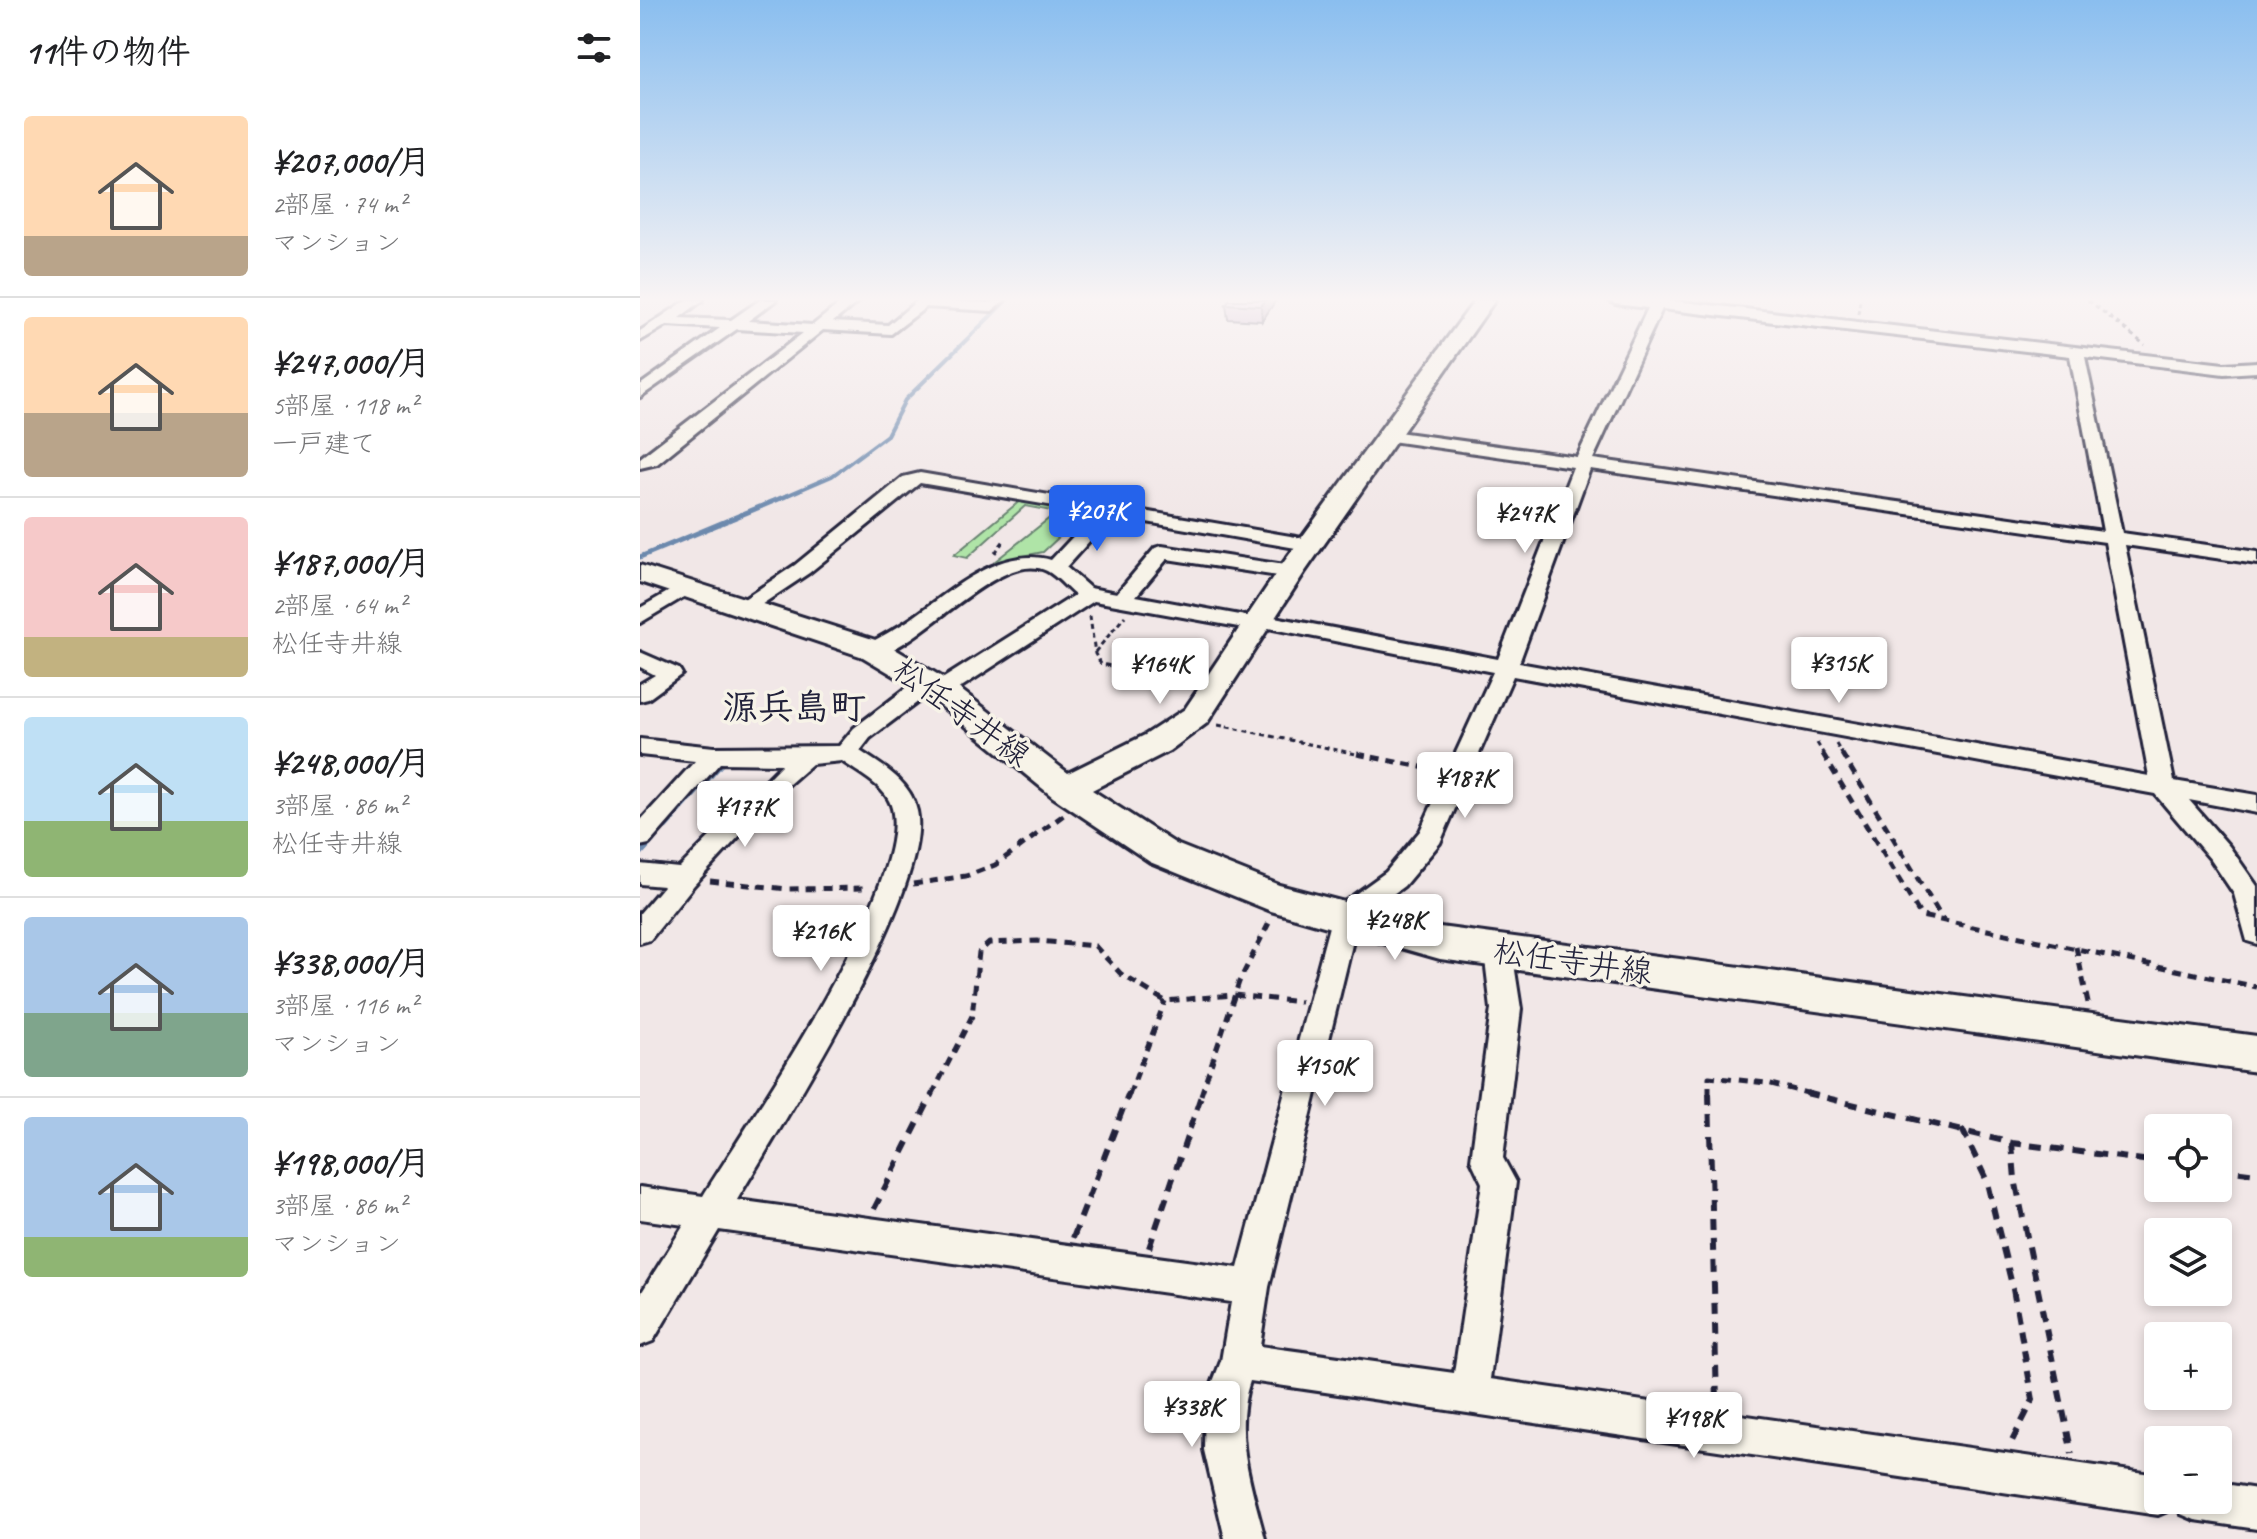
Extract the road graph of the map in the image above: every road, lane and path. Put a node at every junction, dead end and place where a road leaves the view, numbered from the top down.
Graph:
1 (668, 372) edge
2 (763, 372) edge
3 (1435, 372) edge
4 (1626, 372) edge
5 (2081, 372) edge
6 (640, 392) edge
7 (1391, 436) junction
8 (1584, 461) junction
9 (640, 463) edge
10 (1109, 509) junction
11 (2113, 537) junction
12 (1313, 545) junction
13 (2257, 558) edge
14 (1055, 567) junction
15 (1291, 572) junction
16 (640, 573) edge
17 (685, 588) junction
18 (1091, 594) junction
19 (1130, 601) junction
20 (745, 607) junction
21 (640, 617) edge
22 (1257, 622) junction
23 (874, 650) junction
24 (1095, 652) junction
25 (640, 659) edge
26 (1507, 665) junction
27 (935, 686) junction
28 (1214, 687) junction
29 (640, 694) edge
30 (1190, 720) junction
31 (1815, 725) junction
32 (640, 747) edge
33 (846, 753) junction
34 (714, 755) junction
35 (806, 756) junction
36 (1458, 775) junction
37 (2163, 787) junction
38 (1065, 789) junction
39 (2257, 804) edge
40 (640, 837) edge
41 (640, 874) edge
42 (685, 878) junction
43 (1281, 900) junction
44 (1346, 915) junction
45 (1943, 920) junction
46 (640, 932) edge
47 (2257, 933) edge
48 (2076, 947) junction
49 (1498, 951) junction
50 (2257, 987) edge
51 (1234, 995) junction
52 (1165, 1001) junction
53 (1323, 1005) junction
54 (2095, 1031) junction
55 (2253, 1061) edge
56 (1962, 1129) junction
57 (2012, 1143) junction
58 (2144, 1160) edge
59 (2232, 1171) edge
60 (2257, 1174) edge
61 (640, 1203) edge
62 (711, 1213) junction
63 (861, 1233) junction
64 (1064, 1263) junction
65 (1141, 1273) junction
66 (1251, 1287) junction
67 (640, 1328) edge
68 (1239, 1361) junction
69 (1469, 1396) junction
70 (1717, 1432) junction
71 (1988, 1471) junction
72 (2076, 1483) junction
73 (2144, 1493) edge
74 (2232, 1505) edge
75 (2257, 1509) edge
76 (1245, 1539) edge

1 - 6 street
2 - 9 street
3 - 7 main road
4 - 8 street
5 - 11 street
7 - 8 street
7 - 12 main road
8 - 11 street
8 - 26 street
10 - 12 street
10 - 14 street
10 - 20 street
11 - 13 street
11 - 37 street
12 - 15 main road
14 - 18 street
14 - 23 street
15 - 19 street
15 - 22 main road
16 - 17 main road, 松任寺井線
17 - 20 main road, 松任寺井線
17 - 21 street
18 - 19 street
18 - 24 path
18 - 27 street
19 - 22 street
19 - 24 path
20 - 23 main road, 松任寺井線
22 - 26 street
22 - 28 main road
23 - 27 main road, 松任寺井線
24 - 28 path
25 - 29 street
26 - 31 street
26 - 36 street
27 - 33 street
27 - 38 main road, 松任寺井線
28 - 30 main road
30 - 36 path
30 - 38 main road
31 - 37 street
31 - 45 path
31 - 45 path
32 - 34 street
33 - 35 street
33 - 62 street
34 - 35 street
34 - 40 street
35 - 42 street
36 - 44 street
37 - 39 street
37 - 47 street
38 - 43 main road, 松任寺井線
41 - 42 street
42 - 46 street
43 - 44 main road, 松任寺井線
43 - 51 path
44 - 49 main road, 松任寺井線
44 - 53 street
45 - 48 path
48 - 50 path
48 - 54 path
49 - 54 main road, 松任寺井線
49 - 69 street
51 - 52 path
51 - 53 path
51 - 65 path
52 - 63 path
52 - 64 path
53 - 66 street
54 - 55 main road, 松任寺井線
56 - 57 path
56 - 70 path
56 - 71 path
57 - 58 path
57 - 72 path
59 - 60 path
61 - 62 street
62 - 63 street
62 - 67 street
63 - 64 street
64 - 65 street
65 - 66 street
66 - 68 street
68 - 69 street
68 - 76 street
69 - 70 street
70 - 71 street
71 - 72 street
72 - 73 street
74 - 75 street

